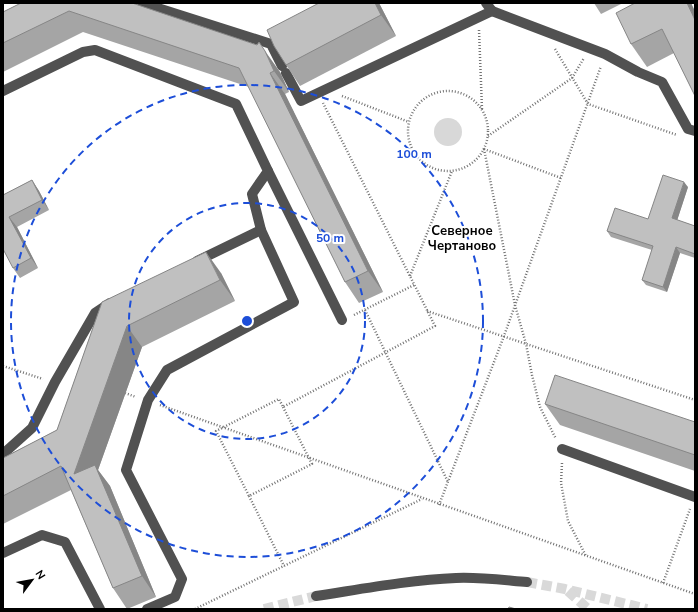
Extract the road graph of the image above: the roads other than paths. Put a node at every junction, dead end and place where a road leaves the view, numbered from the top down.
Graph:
1 (142, 3) edge
2 (489, 7) edge
3 (3, 92) edge
4 (695, 131) edge
5 (268, 171) junction
6 (261, 230) junction
7 (190, 264) edge
8 (119, 299) edge
9 (342, 320) dead end
10 (562, 450) road end
11 (3, 454) edge
12 (695, 497) edge
13 (3, 553) edge
14 (527, 582) tunnel mouth
15 (316, 596) tunnel mouth
16 (100, 609) edge
17 (147, 609) edge

1 - 2 street
2 - 4 street
3 - 5 street
5 - 6 street
5 - 9 street
6 - 7 street
6 - 17 street
8 - 11 street
10 - 12 street
13 - 16 street
14 - 15 street

